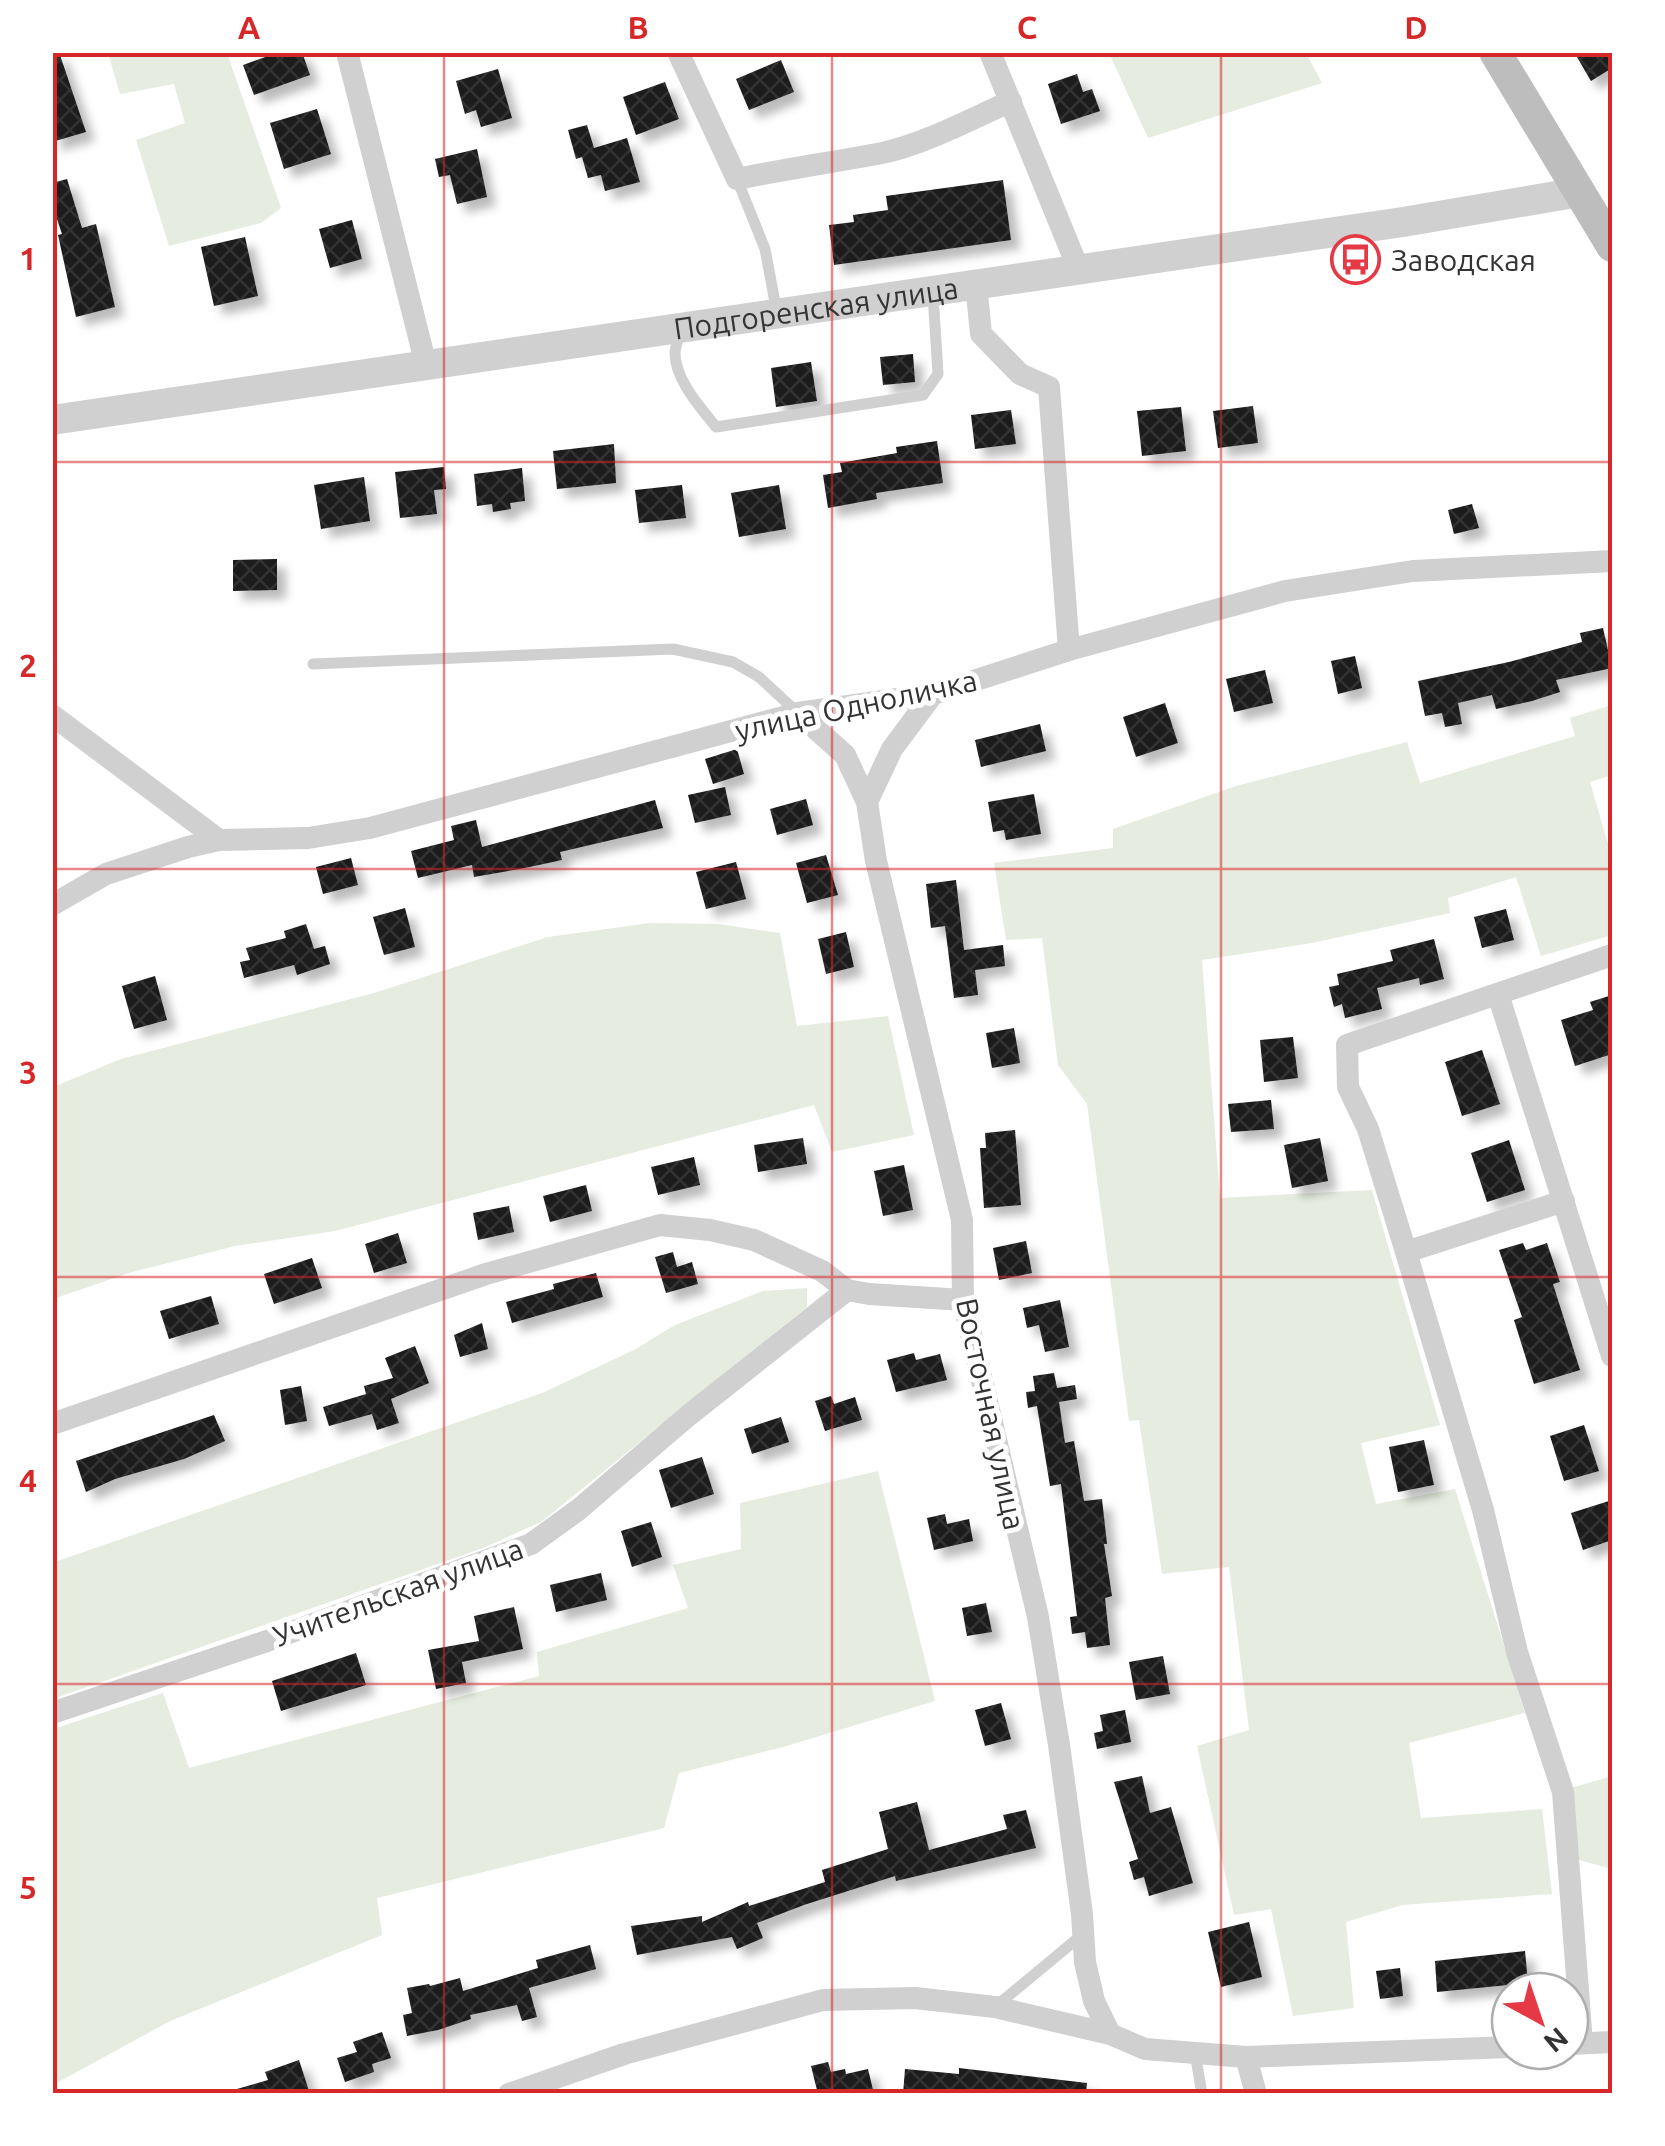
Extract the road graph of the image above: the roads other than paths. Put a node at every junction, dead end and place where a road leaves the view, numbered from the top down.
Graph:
1 (348, 52) edge
2 (678, 52) edge
3 (990, 52) edge
4 (1499, 55) edge
5 (1011, 100) junction
6 (737, 180) junction
7 (1580, 192) junction
8 (1612, 246) edge
9 (1078, 268) junction
10 (976, 284) junction
11 (933, 290) junction
12 (777, 313) junction
13 (683, 327) junction
14 (426, 365) junction
15 (52, 420) edge
16 (1612, 561) edge
17 (1069, 650) junction
18 (313, 664) dead end
19 (933, 694) junction
20 (798, 713) junction
21 (52, 715) edge
22 (867, 802) junction
23 (219, 840) junction
24 (52, 905) edge
25 (1612, 955) edge
26 (1498, 994) junction
27 (1564, 1201) junction
28 (1406, 1252) junction
29 (847, 1290) junction
30 (963, 1300) junction
31 (1612, 1356) edge
32 (52, 1424) edge
33 (52, 1712) edge
34 (1083, 1934) junction
35 (1573, 1971) edge
36 (995, 2007) junction
37 (1110, 2034) junction
38 (1490, 2048) edge
39 (1195, 2053) junction
40 (1246, 2057) junction
41 (509, 2094) edge
42 (1202, 2094) edge
43 (1256, 2094) edge

1 - 14 street
2 - 6 street
3 - 5 street
4 - 7 main road
5 - 6 street
5 - 9 street
6 - 12 lane
7 - 8 main road
7 - 9 street, Подгоренская улица
9 - 10 street, Подгоренская улица
10 - 11 street, Подгоренская улица
10 - 17 street
11 - 12 street, Подгоренская улица
11 - 13 lane
12 - 13 street, Подгоренская улица
13 - 14 street, Подгоренская улица
14 - 15 street, Подгоренская улица
16 - 17 street, улица Одноличка
17 - 19 street, улица Одноличка
18 - 20 lane
19 - 20 street, улица Одноличка
19 - 22 street
20 - 22 street, Восточная улица
20 - 23 street, улица Одноличка
21 - 23 street
22 - 30 street, Восточная улица
23 - 24 street, улица Одноличка
25 - 26 street
26 - 27 street
26 - 28 street
27 - 28 street
27 - 31 street
28 - 35 street
29 - 30 street
29 - 32 street
29 - 33 street, Учительская улица
30 - 34 street, Восточная улица
34 - 36 lane
34 - 37 street, Восточная улица
36 - 37 street
36 - 41 street
37 - 39 street
38 - 40 street
39 - 40 street
39 - 42 lane
40 - 43 street

